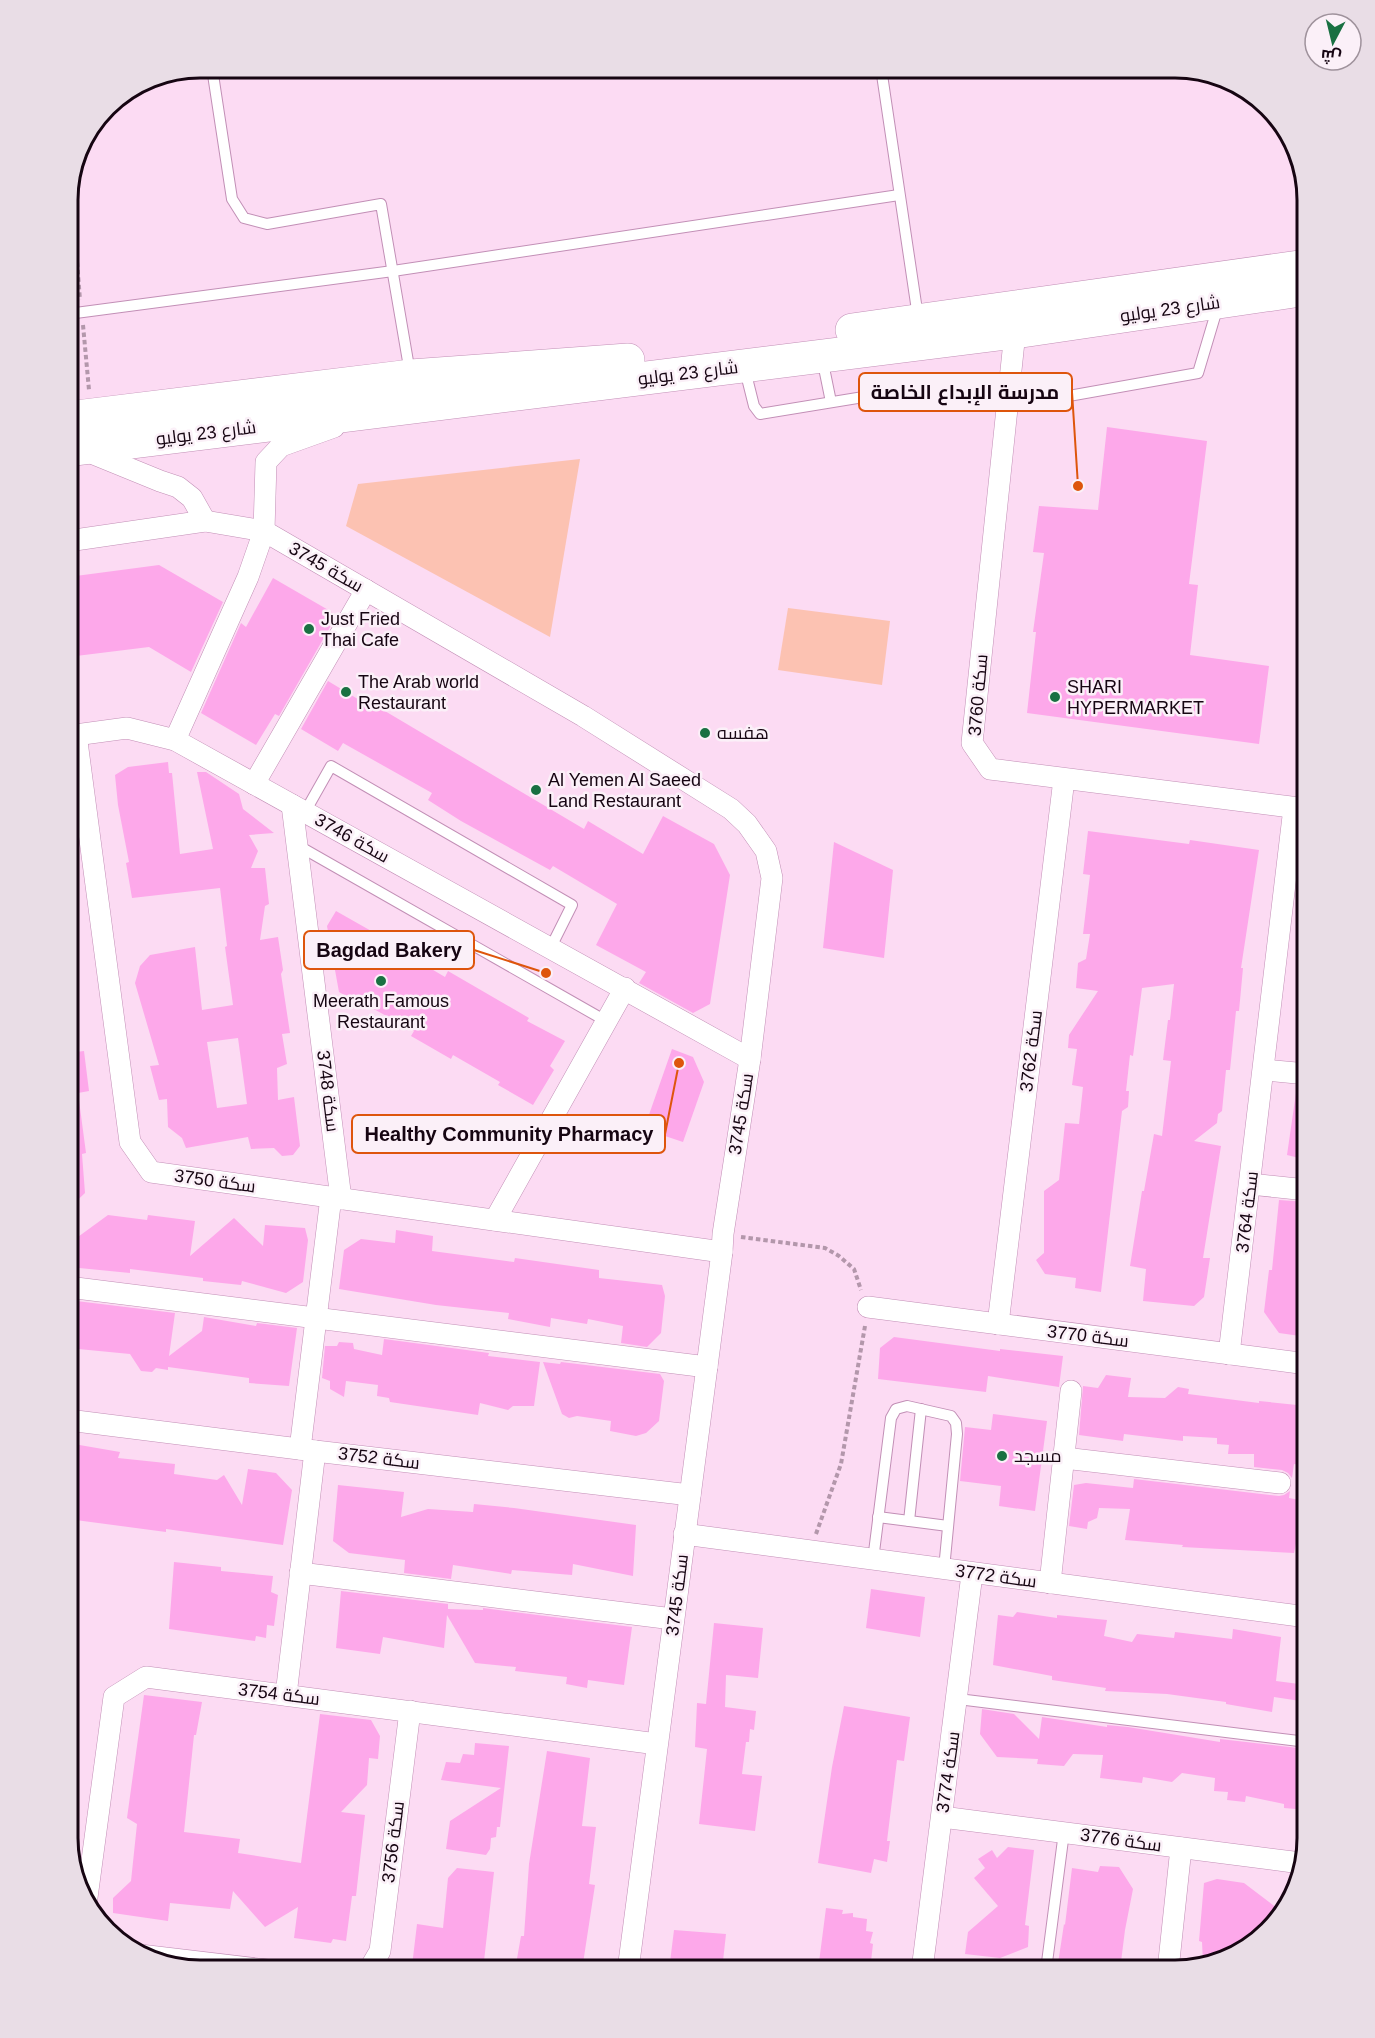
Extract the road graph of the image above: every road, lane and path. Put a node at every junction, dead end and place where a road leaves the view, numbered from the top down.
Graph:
1 (214, 78) edge
2 (882, 78) edge
3 (899, 195) junction
4 (1297, 268) edge
5 (393, 271) junction
6 (78, 274) edge
7 (1297, 291) edge
8 (1219, 302) junction
9 (78, 313) edge
10 (81, 313) junction
11 (918, 321) junction
12 (1015, 332) junction
13 (822, 357) junction
14 (744, 366) junction
15 (411, 376) junction
16 (900, 391) dead end
17 (831, 402) junction
18 (1007, 407) junction
19 (371, 413) junction
20 (80, 416) edge
21 (78, 449) edge
22 (78, 450) edge
23 (205, 521) junction
24 (264, 531) junction
25 (78, 540) edge
26 (366, 590) junction
27 (78, 734) edge
28 (174, 740) junction
29 (78, 777) edge
30 (1064, 779) junction
31 (254, 784) junction
32 (298, 808) junction
33 (1297, 808) edge
34 (1297, 836) edge
35 (297, 845) junction
36 (551, 947) junction
37 (625, 988) junction
38 (606, 1021) junction
39 (750, 1059) junction
40 (1264, 1070) junction
41 (1297, 1073) edge
42 (1250, 1184) junction
43 (1297, 1189) edge
44 (336, 1198) junction
45 (495, 1220) junction
46 (722, 1243) junction
47 (78, 1288) edge
48 (868, 1307) junction
49 (316, 1318) junction
50 (999, 1324) junction
51 (1229, 1354) junction
52 (1297, 1363) edge
53 (707, 1367) junction
54 (1071, 1392) dead end
55 (921, 1409) junction
56 (78, 1421) edge
57 (308, 1450) junction
58 (1064, 1458) junction
59 (1280, 1483) dead end
60 (690, 1495) junction
61 (878, 1517) junction
62 (909, 1521) junction
63 (948, 1526) junction
64 (684, 1534) junction
65 (810, 1552) junction
66 (873, 1560) junction
67 (944, 1569) junction
68 (300, 1573) junction
69 (972, 1574) junction
70 (1050, 1583) junction
71 (1297, 1616) edge
72 (674, 1618) junction
73 (286, 1695) junction
74 (958, 1699) junction
75 (410, 1711) junction
76 (1297, 1741) edge
77 (657, 1744) junction
78 (942, 1817) junction
79 (1064, 1832) junction
80 (1181, 1848) junction
81 (1294, 1862) edge
82 (88, 1888) edge
83 (374, 1960) edge
84 (629, 1960) edge
85 (923, 1960) edge
86 (1047, 1960) edge
87 (1169, 1960) edge

1 - 5 lane
2 - 3 lane
3 - 5 lane
3 - 11 lane
4 - 11 main road, شارع 23 يوليو
5 - 10 lane
5 - 15 lane
6 - 10 path
7 - 8 main road, شارع 23 يوليو
8 - 12 main road, شارع 23 يوليو
8 - 18 lane
9 - 10 lane
10 - 20 path
11 - 15 main road, شارع 23 يوليو
12 - 13 main road, شارع 23 يوليو
12 - 18 street, سكة 3760
13 - 14 main road, شارع 23 يوليو
13 - 17 lane
14 - 17 lane
14 - 19 main road, شارع 23 يوليو
15 - 20 main road, شارع 23 يوليو
16 - 17 lane
18 - 30 street, سكة 3760
19 - 21 main road, شارع 23 يوليو
19 - 24 street
22 - 23 street
23 - 24 street
23 - 25 street
24 - 26 street, سكة 3745
24 - 28 street
26 - 31 street
26 - 39 street, سكة 3745
27 - 28 street, سكة 3746
28 - 31 street, سكة 3746
29 - 44 street, سكة 3750
30 - 33 street, سكة 3760
30 - 50 street, سكة 3762
31 - 32 street, سكة 3746
32 - 35 street, سكة 3748
32 - 36 street, سكة 3746
32 - 36 lane
34 - 40 street, سكة 3764
35 - 38 lane
35 - 44 street, سكة 3748
36 - 37 street, سكة 3746
37 - 38 street
37 - 39 street, سكة 3746
38 - 45 street
39 - 46 street, سكة 3745
40 - 41 street
40 - 42 street, سكة 3764
42 - 43 street
42 - 51 street, سكة 3764
44 - 45 street, سكة 3750
44 - 49 street, سكة 3748
45 - 46 street, سكة 3750
46 - 48 path
46 - 53 street, سكة 3745
47 - 49 street
48 - 50 street, سكة 3770
48 - 65 path
49 - 53 street
49 - 57 street, سكة 3748
50 - 51 street, سكة 3770
51 - 52 street, سكة 3770
53 - 60 street, سكة 3745
54 - 58 street
55 - 61 lane
55 - 62 lane
55 - 63 lane
56 - 57 street, سكة 3752
57 - 60 street, سكة 3752
57 - 68 street, سكة 3748
58 - 59 street
58 - 70 street
60 - 64 street, سكة 3745
61 - 62 lane
61 - 66 lane
62 - 63 lane
63 - 67 lane
64 - 65 street, سكة 3772
64 - 72 street, سكة 3745
65 - 66 street, سكة 3772
66 - 67 street, سكة 3772
67 - 69 street, سكة 3772
68 - 72 street
68 - 73 street, سكة 3748
69 - 70 street, سكة 3772
69 - 74 street, سكة 3774
70 - 71 street, سكة 3772
72 - 77 street, سكة 3745
73 - 75 street, سكة 3754
73 - 82 street, سكة 3754
74 - 76 lane
74 - 78 street, سكة 3774
75 - 77 street, سكة 3754
75 - 83 street, سكة 3756
77 - 84 street, سكة 3745
78 - 79 street, سكة 3776
78 - 85 street, سكة 3774
79 - 80 street, سكة 3776
79 - 86 lane
80 - 81 street, سكة 3776
80 - 87 street

